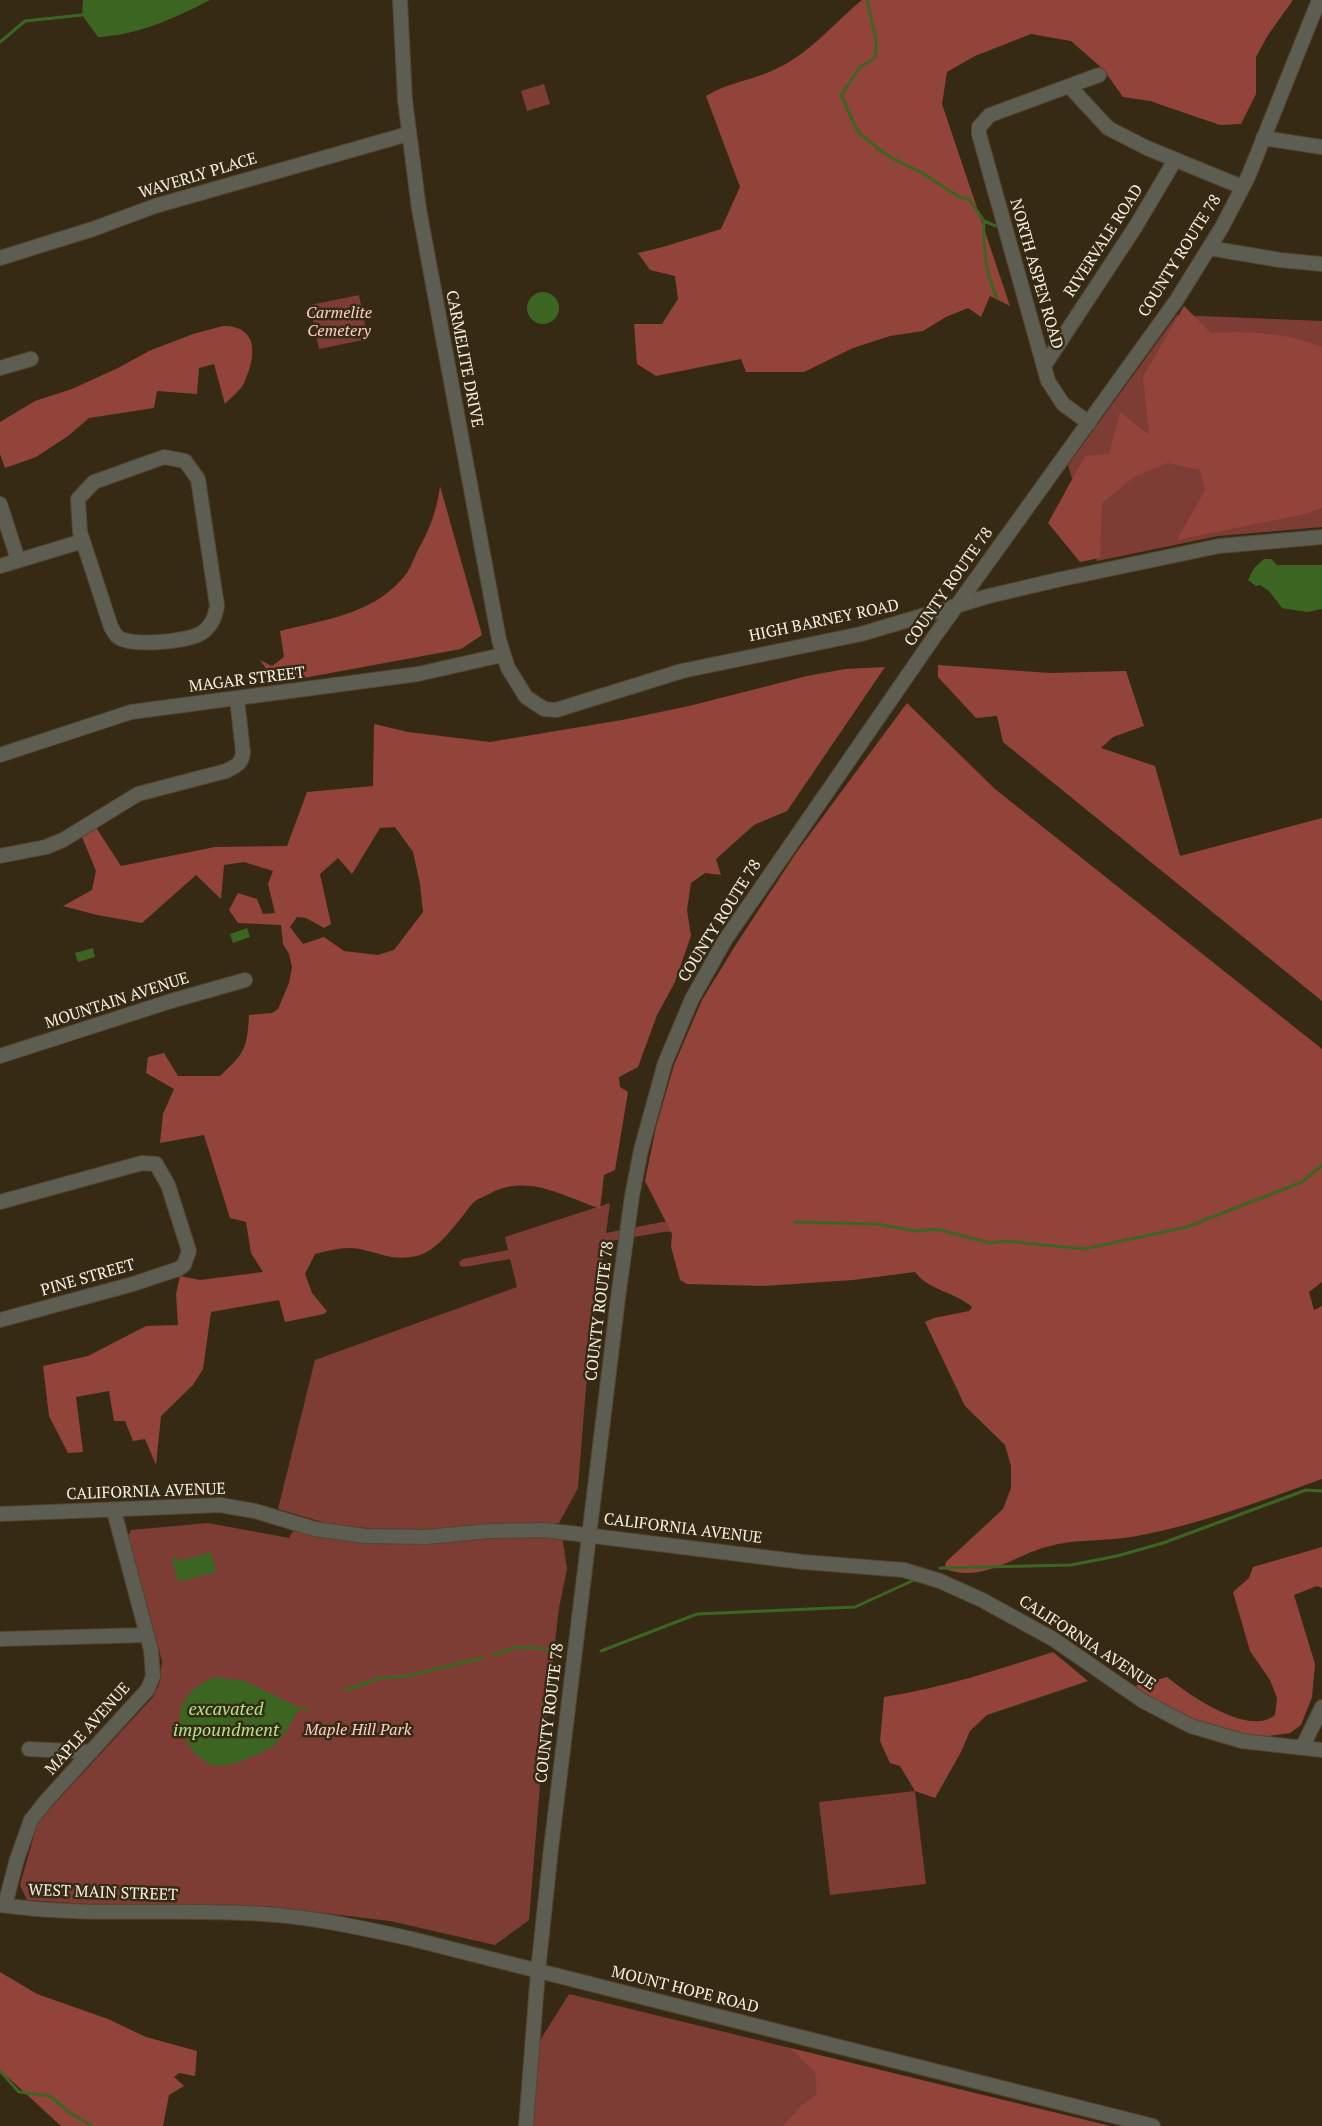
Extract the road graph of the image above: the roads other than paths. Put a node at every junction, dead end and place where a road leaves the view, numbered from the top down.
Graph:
1 (400, 0) edge
2 (1319, 0) edge
3 (1099, 75) dead end
4 (1070, 87) junction
5 (408, 134) junction
6 (1263, 138) junction
7 (1322, 147) edge
8 (1175, 160) junction
9 (1242, 187) junction
10 (1209, 248) junction
11 (0, 258) edge
12 (1322, 264) edge
13 (31, 358) dead end
14 (1044, 366) junction
15 (0, 368) edge
16 (1089, 423) junction
17 (0, 504) edge
18 (1322, 537) edge
19 (84, 541) junction
20 (18, 560) junction
21 (0, 566) edge
22 (957, 605) junction
23 (502, 655) junction
24 (237, 699) junction
25 (542, 708) joint
26 (0, 755) edge
27 (0, 856) edge
28 (245, 980) dead end
29 (0, 1056) edge
30 (0, 1202) edge
31 (0, 1320) edge
32 (114, 1511) junction
33 (0, 1514) edge
34 (590, 1534) junction
35 (147, 1635) junction
36 (0, 1639) edge
37 (1322, 1707) edge
38 (1303, 1746) junction
39 (29, 1749) dead end
40 (1322, 1750) edge
41 (91, 1752) junction
42 (3, 1905) edge
43 (205, 1913) joint
44 (538, 1971) junction
45 (526, 2126) edge
46 (1153, 2126) edge

1 - 5 street, CARMELITE DRIVE
2 - 6 street, COUNTY ROUTE 78
3 - 4 street
4 - 8 street
4 - 14 street, NORTH ASPEN ROAD
5 - 11 street, WAVERLY PLACE
5 - 23 street, CARMELITE DRIVE
6 - 7 street
6 - 9 street, COUNTY ROUTE 78
8 - 9 street
8 - 14 street, RIVERVALE ROAD
9 - 10 street, COUNTY ROUTE 78
10 - 12 street
10 - 16 street, COUNTY ROUTE 78
13 - 15 street
14 - 16 street, NORTH ASPEN ROAD
16 - 22 street, COUNTY ROUTE 78
17 - 20 street
18 - 22 street, HIGH BARNEY ROAD
19 - 19 street
19 - 20 street
20 - 21 street
22 - 25 street, HIGH BARNEY ROAD
22 - 34 street, COUNTY ROUTE 78
23 - 24 street, MAGAR STREET
23 - 25 street, CARMELITE DRIVE
24 - 26 street, MAGAR STREET
24 - 27 street
28 - 29 street, MOUNTAIN AVENUE
30 - 31 street, PINE STREET
32 - 33 street, CALIFORNIA AVENUE
32 - 34 street, CALIFORNIA AVENUE
32 - 35 street, MAPLE AVENUE
34 - 38 street, CALIFORNIA AVENUE
34 - 44 street, COUNTY ROUTE 78
35 - 36 street
35 - 41 street, MAPLE AVENUE
37 - 38 street
38 - 40 street, CALIFORNIA AVENUE
39 - 41 street
41 - 42 street, MAPLE AVENUE
42 - 43 street, WEST MAIN STREET
43 - 44 street, MOUNT HOPE ROAD
44 - 45 street, COUNTY ROUTE 78
44 - 46 street, MOUNT HOPE ROAD

